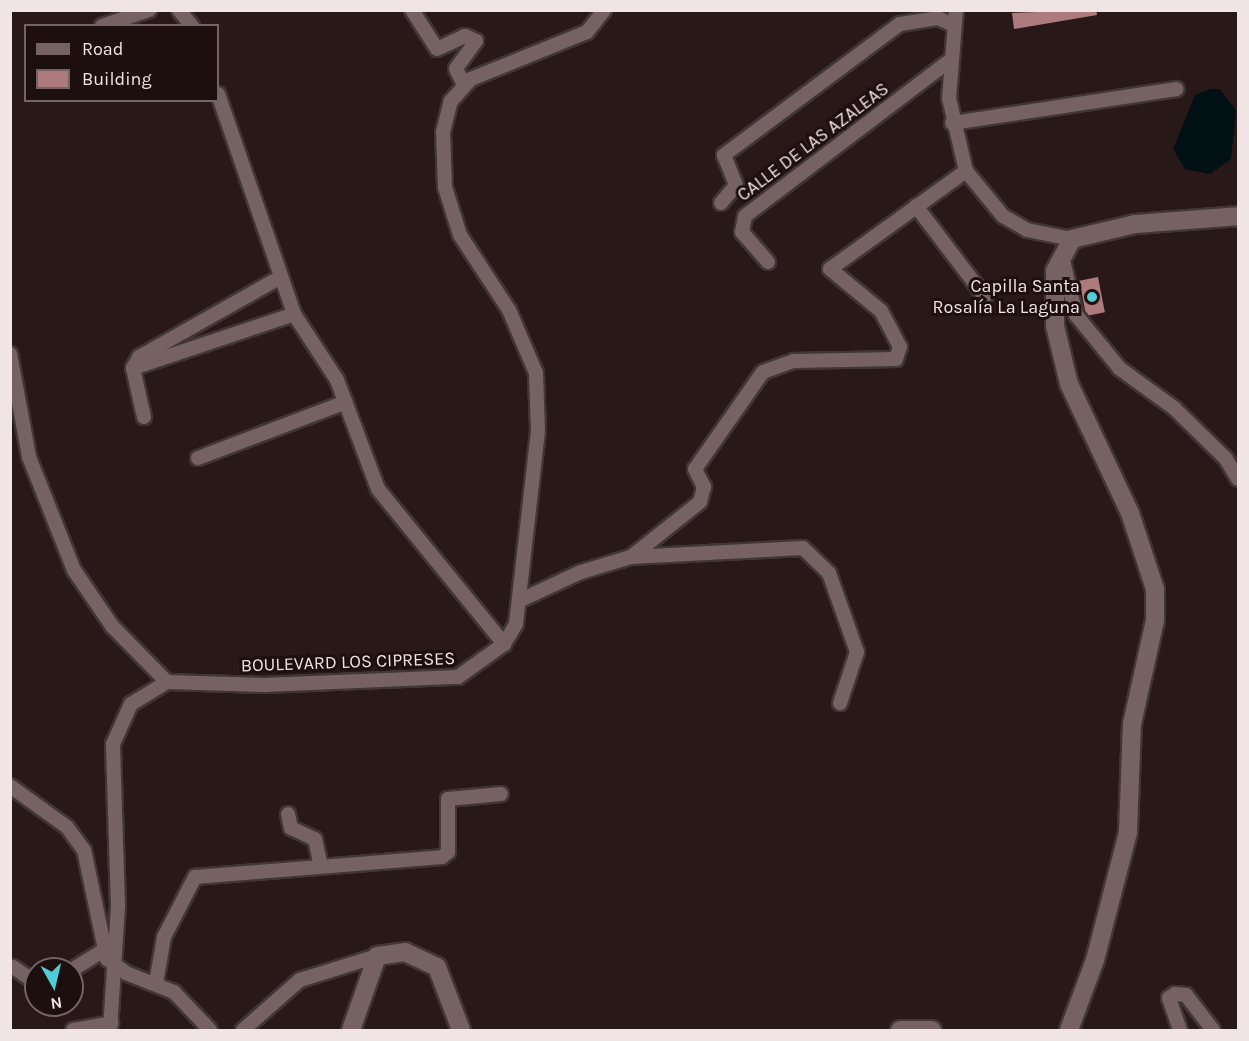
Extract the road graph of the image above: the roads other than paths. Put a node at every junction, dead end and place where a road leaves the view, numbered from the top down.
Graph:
1 (149, 10) edge
2 (179, 10) edge
3 (412, 10) edge
4 (604, 10) edge
5 (956, 10) edge
6 (108, 24) edge
7 (190, 24) edge
8 (953, 25) junction
9 (949, 61) junction
10 (464, 85) junction
11 (1176, 89) dead end
12 (219, 97) edge
13 (952, 123) junction
14 (966, 171) junction
15 (721, 203) dead end
16 (916, 206) junction
17 (1239, 216) edge
18 (1067, 245) junction
19 (768, 262) dead end
20 (279, 278) junction
21 (985, 297) dead end
22 (294, 314) junction
23 (161, 342) junction
24 (10, 354) edge
25 (167, 357) junction
26 (133, 368) junction
27 (346, 402) junction
28 (144, 417) dead end
29 (198, 458) dead end
30 (1239, 479) edge
31 (631, 556) junction
32 (523, 599) junction
33 (504, 644) junction
34 (167, 682) junction
35 (840, 702) dead end
36 (10, 786) edge
37 (501, 794) dead end
38 (288, 814) dead end
39 (320, 863) junction
40 (103, 951) junction
41 (377, 956) junction
42 (84, 963) edge
43 (13, 967) dead end
44 (115, 967) junction
45 (24, 975) edge
46 (156, 983) junction
47 (111, 1027) edge
48 (73, 1030) edge
49 (210, 1030) edge
50 (244, 1030) edge
51 (351, 1030) edge
52 (461, 1030) edge
53 (900, 1030) edge
54 (932, 1030) edge
55 (1069, 1030) edge
56 (1180, 1030) edge
57 (1213, 1030) edge

1 - 6 street
2 - 7 street
3 - 10 street
4 - 10 street
5 - 8 street
8 - 9 street
8 - 15 street
9 - 13 street
9 - 19 street, CALLE DE LAS AZALEAS
10 - 32 street
11 - 13 street
12 - 20 street
13 - 14 street
14 - 16 street
14 - 18 street
16 - 21 street
16 - 31 street
17 - 18 street
18 - 30 street
18 - 55 street
20 - 22 street
20 - 23 street
22 - 25 street
22 - 27 street
23 - 25 street
23 - 26 street
24 - 34 street
25 - 26 street
26 - 28 street
27 - 29 street
27 - 33 street
31 - 32 street
31 - 35 street
32 - 33 street
33 - 34 street, BOULEVARD LOS CIPRESES
34 - 44 street
36 - 40 street
37 - 39 street
38 - 39 street
39 - 46 street
40 - 42 street
40 - 44 street
41 - 50 street
41 - 51 street
41 - 52 street
43 - 45 street
44 - 46 street
44 - 47 street
46 - 49 street
47 - 48 street
53 - 54 street
56 - 57 street

